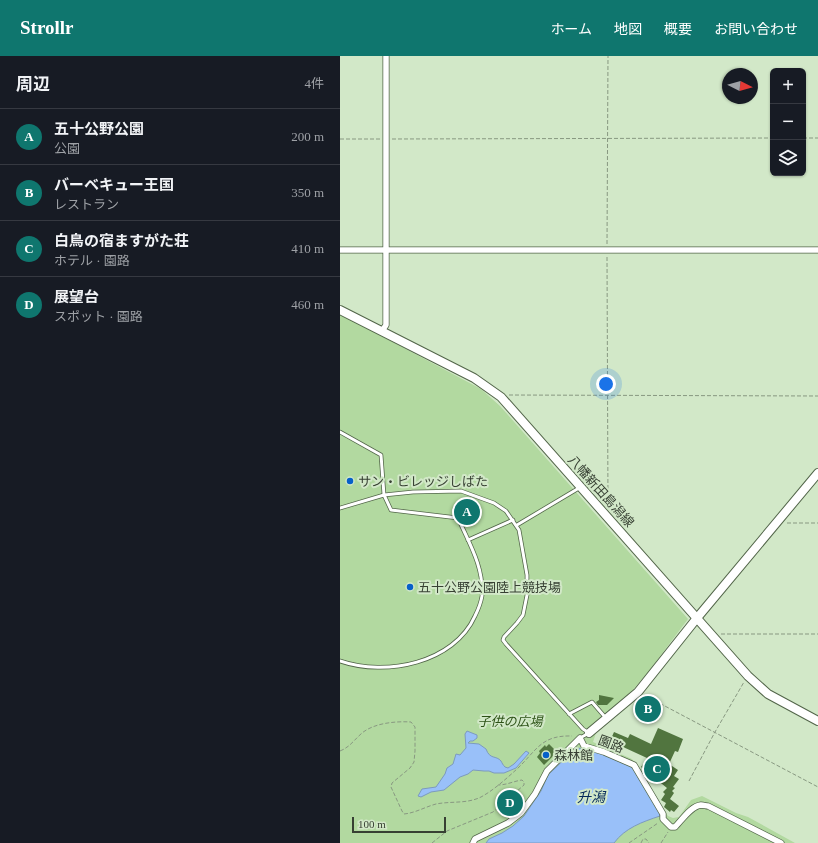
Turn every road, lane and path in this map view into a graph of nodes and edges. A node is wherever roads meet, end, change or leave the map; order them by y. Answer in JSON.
{"nodes":[{"id":1,"x":386,"y":56,"type":"edge"},
{"id":2,"x":608,"y":56,"type":"edge"},
{"id":3,"x":608,"y":138,"type":"junction"},
{"id":4,"x":770,"y":138,"type":"edge"},
{"id":5,"x":806,"y":138,"type":"edge"},
{"id":6,"x":818,"y":138,"type":"edge"},
{"id":7,"x":340,"y":139,"type":"edge"},
{"id":8,"x":386,"y":139,"type":"junction"},
{"id":9,"x":340,"y":250,"type":"edge"},
{"id":10,"x":385,"y":250,"type":"junction"},
{"id":11,"x":607,"y":250,"type":"junction"},
{"id":12,"x":818,"y":250,"type":"edge"},
{"id":13,"x":340,"y":310,"type":"edge"},
{"id":14,"x":382,"y":330,"type":"junction"},
{"id":15,"x":608,"y":396,"type":"junction"},
{"id":16,"x":818,"y":396,"type":"edge"},
{"id":17,"x":501,"y":397,"type":"junction"},
{"id":18,"x":340,"y":432,"type":"edge"},
{"id":19,"x":818,"y":473,"type":"edge"},
{"id":20,"x":581,"y":487,"type":"junction"},
{"id":21,"x":384,"y":495,"type":"junction"},
{"id":22,"x":340,"y":508,"type":"edge"},
{"id":23,"x":605,"y":514,"type":"junction"},
{"id":24,"x":513,"y":520,"type":"junction"},
{"id":25,"x":777,"y":523,"type":"junction"},
{"id":26,"x":818,"y":523,"type":"edge"},
{"id":27,"x":517,"y":525,"type":"junction"},
{"id":28,"x":468,"y":540,"type":"junction"},
{"id":29,"x":697,"y":618,"type":"junction"},
{"id":30,"x":818,"y":634,"type":"edge"},
{"id":31,"x":713,"y":636,"type":"junction"},
{"id":32,"x":340,"y":661,"type":"edge"},
{"id":33,"x":748,"y":676,"type":"junction"},
{"id":34,"x":638,"y":692,"type":"junction"},
{"id":35,"x":569,"y":714,"type":"junction"},
{"id":36,"x":607,"y":718,"type":"junction"},
{"id":37,"x":818,"y":722,"type":"edge"},
{"id":38,"x":715,"y":732,"type":"junction"},
{"id":39,"x":589,"y":733,"type":"junction"},
{"id":40,"x":580,"y":738,"type":"junction"},
{"id":41,"x":340,"y":751,"type":"edge"},
{"id":42,"x":689,"y":781,"type":"dead end"},
{"id":43,"x":498,"y":785,"type":"junction"},
{"id":44,"x":818,"y":787,"type":"edge"},
{"id":45,"x":663,"y":819,"type":"junction"},
{"id":46,"x":671,"y":827,"type":"junction"},
{"id":47,"x":432,"y":843,"type":"edge"},
{"id":48,"x":473,"y":843,"type":"edge"},
{"id":49,"x":629,"y":843,"type":"edge"},
{"id":50,"x":641,"y":843,"type":"edge"},
{"id":51,"x":649,"y":843,"type":"edge"},
{"id":52,"x":661,"y":843,"type":"edge"},
{"id":53,"x":780,"y":843,"type":"edge"}],
"edges":[{"from":1,"to":8,"type":"street"},
{"from":2,"to":3,"type":"path"},
{"from":3,"to":4,"type":"path"},
{"from":3,"to":8,"type":"path"},
{"from":3,"to":11,"type":"path"},
{"from":5,"to":6,"type":"path"},
{"from":7,"to":8,"type":"path"},
{"from":8,"to":10,"type":"street"},
{"from":9,"to":10,"type":"street"},
{"from":10,"to":11,"type":"street"},
{"from":10,"to":14,"type":"street"},
{"from":11,"to":12,"type":"street"},
{"from":11,"to":15,"type":"path"},
{"from":13,"to":14,"type":"main road","name":"八幡新田島潟線"},
{"from":14,"to":17,"type":"main road","name":"八幡新田島潟線"},
{"from":15,"to":16,"type":"path"},
{"from":15,"to":17,"type":"path"},
{"from":15,"to":23,"type":"path"},
{"from":17,"to":20,"type":"main road","name":"八幡新田島潟線"},
{"from":18,"to":21,"type":"lane"},
{"from":19,"to":25,"type":"main road"},
{"from":20,"to":23,"type":"main road","name":"八幡新田島潟線"},
{"from":20,"to":27,"type":"lane"},
{"from":21,"to":22,"type":"lane"},
{"from":21,"to":24,"type":"lane"},
{"from":21,"to":28,"type":"lane"},
{"from":23,"to":29,"type":"main road","name":"八幡新田島潟線"},
{"from":24,"to":27,"type":"lane"},
{"from":24,"to":28,"type":"lane"},
{"from":25,"to":26,"type":"path"},
{"from":25,"to":29,"type":"main road"},
{"from":27,"to":35,"type":"lane"},
{"from":28,"to":32,"type":"lane"},
{"from":29,"to":31,"type":"main road","name":"八幡新田島潟線"},
{"from":29,"to":34,"type":"main road"},
{"from":30,"to":31,"type":"path"},
{"from":31,"to":33,"type":"main road","name":"八幡新田島潟線"},
{"from":33,"to":37,"type":"main road","name":"八幡新田島潟線"},
{"from":33,"to":38,"type":"path"},
{"from":34,"to":36,"type":"main road"},
{"from":34,"to":38,"type":"path"},
{"from":35,"to":36,"type":"lane"},
{"from":35,"to":39,"type":"lane"},
{"from":36,"to":39,"type":"main road"},
{"from":38,"to":42,"type":"path"},
{"from":38,"to":44,"type":"path"},
{"from":39,"to":40,"type":"lane"},
{"from":40,"to":43,"type":"path"},
{"from":40,"to":45,"type":"street","name":"園路"},
{"from":40,"to":48,"type":"street","name":"園路"},
{"from":41,"to":43,"type":"path"},
{"from":43,"to":47,"type":"path"},
{"from":45,"to":46,"type":"street","name":"園路"},
{"from":45,"to":49,"type":"path"},
{"from":46,"to":52,"type":"path"},
{"from":46,"to":53,"type":"street"},
{"from":50,"to":51,"type":"path"}]}
